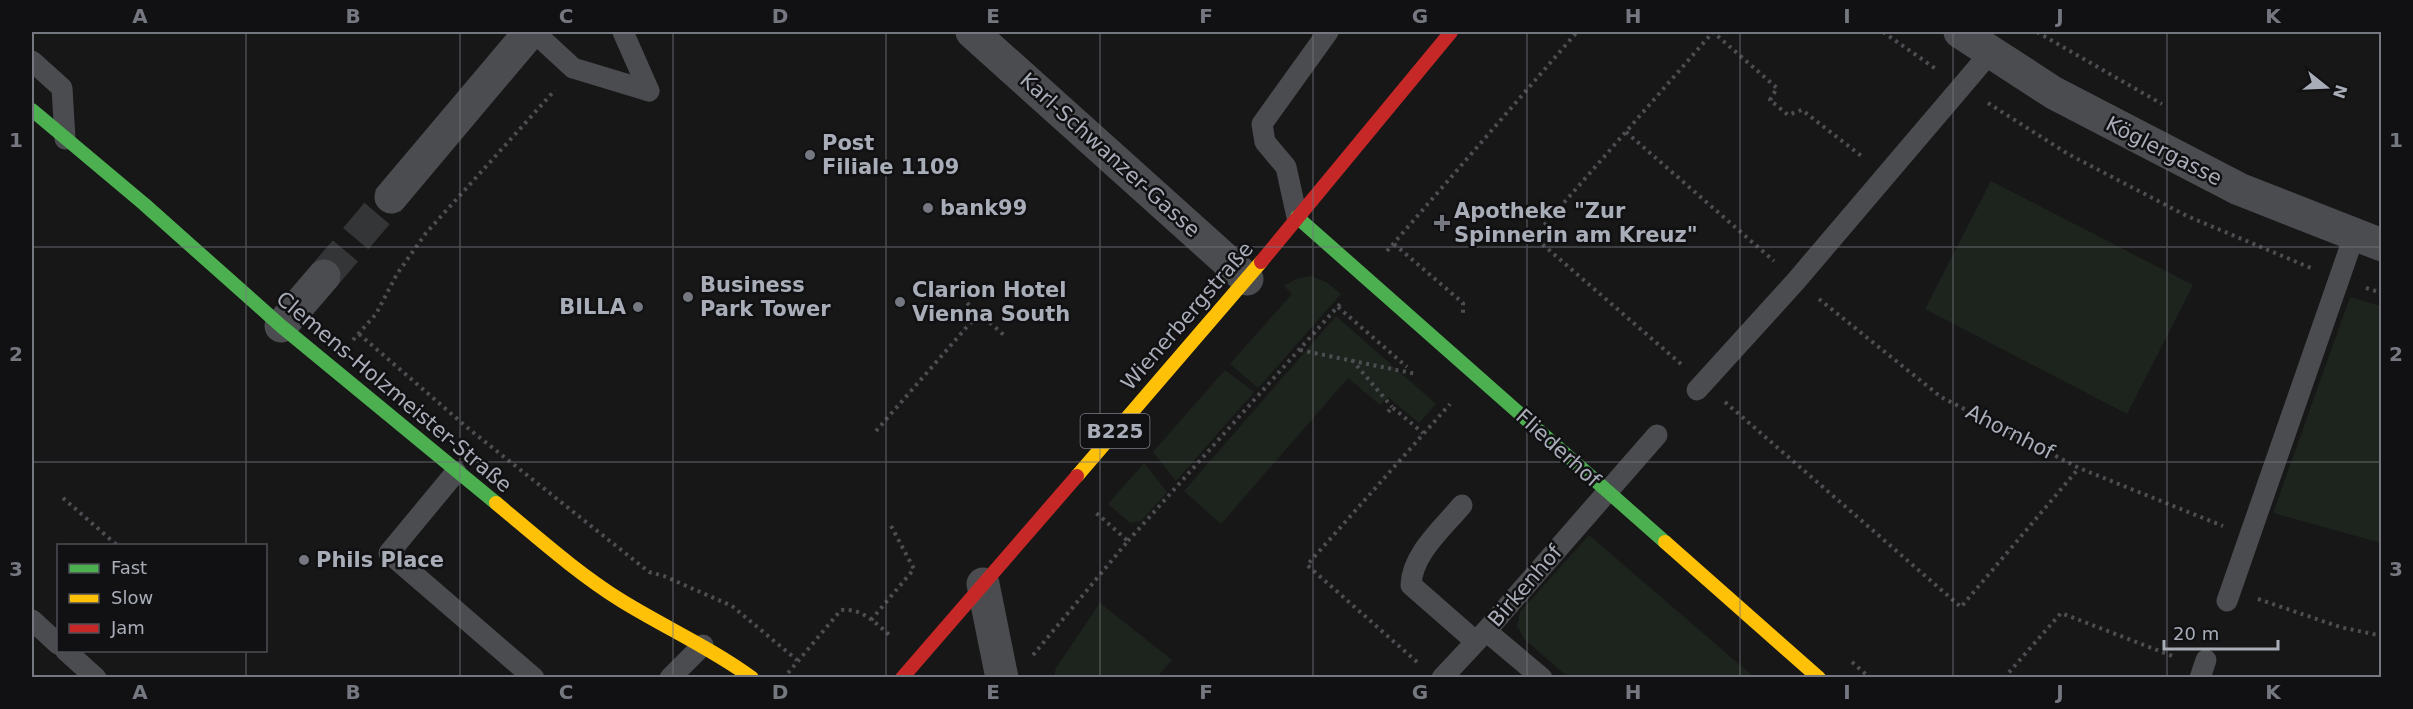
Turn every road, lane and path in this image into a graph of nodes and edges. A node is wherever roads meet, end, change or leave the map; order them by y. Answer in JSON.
{"nodes":[{"id":1,"x":532,"y":32,"type":"edge"},
{"id":2,"x":624,"y":32,"type":"edge"},
{"id":3,"x":972,"y":32,"type":"edge"},
{"id":4,"x":1328,"y":32,"type":"edge"},
{"id":5,"x":1451,"y":32,"type":"edge"},
{"id":6,"x":1883,"y":32,"type":"edge"},
{"id":7,"x":1960,"y":32,"type":"edge"},
{"id":8,"x":2037,"y":32,"type":"edge"},
{"id":9,"x":1990,"y":53,"type":"junction"},
{"id":10,"x":32,"y":60,"type":"edge"},
{"id":11,"x":561,"y":84,"type":"dead end"},
{"id":12,"x":1962,"y":86,"type":"junction"},
{"id":13,"x":2162,"y":104,"type":"dead end"},
{"id":14,"x":32,"y":110,"type":"edge"},
{"id":15,"x":1626,"y":132,"type":"dead end"},
{"id":16,"x":65,"y":139,"type":"junction"},
{"id":17,"x":391,"y":197,"type":"tunnel mouth"},
{"id":18,"x":1297,"y":217,"type":"junction"},
{"id":19,"x":2368,"y":240,"type":"edge"},
{"id":20,"x":324,"y":276,"type":"tunnel mouth"},
{"id":21,"x":1247,"y":279,"type":"junction"},
{"id":22,"x":2338,"y":279,"type":"junction"},
{"id":23,"x":1796,"y":280,"type":"junction"},
{"id":24,"x":2382,"y":293,"type":"edge"},
{"id":25,"x":967,"y":303,"type":"dead end"},
{"id":26,"x":979,"y":313,"type":"junction"},
{"id":27,"x":280,"y":326,"type":"junction"},
{"id":28,"x":359,"y":334,"type":"junction"},
{"id":29,"x":1004,"y":334,"type":"dead end"},
{"id":30,"x":351,"y":344,"type":"dead end"},
{"id":31,"x":1299,"y":350,"type":"dead end"},
{"id":32,"x":1352,"y":360,"type":"junction"},
{"id":33,"x":1416,"y":374,"type":"dead end"},
{"id":34,"x":1698,"y":390,"type":"dead end"},
{"id":35,"x":1450,"y":404,"type":"dead end"},
{"id":36,"x":1392,"y":407,"type":"junction"},
{"id":37,"x":1388,"y":412,"type":"dead end"},
{"id":38,"x":876,"y":431,"type":"dead end"},
{"id":39,"x":1423,"y":434,"type":"junction"},
{"id":40,"x":1657,"y":435,"type":"dead end"},
{"id":41,"x":456,"y":472,"type":"junction"},
{"id":42,"x":1067,"y":487,"type":"junction"},
{"id":43,"x":1607,"y":492,"type":"junction"},
{"id":44,"x":63,"y":498,"type":"dead end"},
{"id":45,"x":1462,"y":505,"type":"dead end"},
{"id":46,"x":890,"y":524,"type":"dead end"},
{"id":47,"x":2250,"y":537,"type":"junction"},
{"id":48,"x":116,"y":544,"type":"edge"},
{"id":49,"x":983,"y":584,"type":"junction"},
{"id":50,"x":2230,"y":596,"type":"joint"},
{"id":51,"x":32,"y":620,"type":"edge"},
{"id":52,"x":871,"y":620,"type":"junction"},
{"id":53,"x":1481,"y":636,"type":"junction"},
{"id":54,"x":2382,"y":636,"type":"edge"},
{"id":55,"x":57,"y":643,"type":"edge"},
{"id":56,"x":703,"y":645,"type":"junction"},
{"id":57,"x":66,"y":652,"type":"edge"},
{"id":58,"x":918,"y":659,"type":"junction"},
{"id":59,"x":1030,"y":659,"type":"dead end"},
{"id":60,"x":797,"y":660,"type":"junction"},
{"id":61,"x":2204,"y":668,"type":"edge"},
{"id":62,"x":1434,"y":674,"type":"edge"},
{"id":63,"x":96,"y":678,"type":"edge"},
{"id":64,"x":534,"y":678,"type":"edge"},
{"id":65,"x":670,"y":678,"type":"edge"},
{"id":66,"x":752,"y":678,"type":"edge"},
{"id":67,"x":784,"y":678,"type":"edge"},
{"id":68,"x":902,"y":678,"type":"edge"},
{"id":69,"x":1002,"y":678,"type":"edge"},
{"id":70,"x":1542,"y":678,"type":"edge"},
{"id":71,"x":1819,"y":678,"type":"edge"},
{"id":72,"x":2004,"y":678,"type":"edge"}],
"edges":[{"from":1,"to":2,"type":"lane"},
{"from":1,"to":17,"type":"street"},
{"from":3,"to":21,"type":"street","name":"Karl-Schwanzer-Gasse"},
{"from":4,"to":18,"type":"lane"},
{"from":5,"to":18,"type":"street","name":"Wienerbergstraße","number":"B225"},
{"from":6,"to":12,"type":"path"},
{"from":7,"to":9,"type":"street","name":"Köglergasse"},
{"from":8,"to":13,"type":"path"},
{"from":9,"to":12,"type":"lane"},
{"from":9,"to":19,"type":"street","name":"Köglergasse"},
{"from":10,"to":16,"type":"lane"},
{"from":11,"to":28,"type":"path"},
{"from":12,"to":22,"type":"path"},
{"from":12,"to":23,"type":"lane"},
{"from":14,"to":16,"type":"street","name":"Clemens-Holzmeister-Straße"},
{"from":15,"to":23,"type":"path","name":"Ahornhof"},
{"from":16,"to":27,"type":"street","name":"Clemens-Holzmeister-Straße"},
{"from":18,"to":21,"type":"street","name":"Wienerbergstraße","number":"B225"},
{"from":18,"to":43,"type":"street","name":"Fliederhof"},
{"from":19,"to":22,"type":"lane"},
{"from":20,"to":27,"type":"street"},
{"from":21,"to":42,"type":"street","name":"Wienerbergstraße","number":"B225"},
{"from":22,"to":24,"type":"path"},
{"from":22,"to":47,"type":"lane"},
{"from":23,"to":34,"type":"lane"},
{"from":23,"to":47,"type":"path","name":"Ahornhof"},
{"from":25,"to":26,"type":"path"},
{"from":26,"to":29,"type":"path"},
{"from":26,"to":38,"type":"path"},
{"from":27,"to":41,"type":"street","name":"Clemens-Holzmeister-Straße"},
{"from":28,"to":30,"type":"path"},
{"from":28,"to":60,"type":"path"},
{"from":31,"to":32,"type":"path"},
{"from":32,"to":33,"type":"path"},
{"from":32,"to":36,"type":"path"},
{"from":35,"to":39,"type":"path"},
{"from":36,"to":37,"type":"path"},
{"from":36,"to":39,"type":"path"},
{"from":39,"to":62,"type":"path"},
{"from":40,"to":43,"type":"lane"},
{"from":41,"to":56,"type":"street","name":"Clemens-Holzmeister-Straße"},
{"from":41,"to":64,"type":"lane"},
{"from":42,"to":49,"type":"street","name":"Wienerbergstraße","number":"B225"},
{"from":42,"to":59,"type":"path"},
{"from":43,"to":53,"type":"lane","name":"Birkenhof"},
{"from":43,"to":71,"type":"street","name":"Fliederhof"},
{"from":44,"to":48,"type":"path"},
{"from":45,"to":53,"type":"lane"},
{"from":46,"to":52,"type":"path"},
{"from":47,"to":50,"type":"lane"},
{"from":49,"to":58,"type":"street","name":"Wienerbergstraße","number":"B225"},
{"from":49,"to":69,"type":"street"},
{"from":50,"to":54,"type":"path"},
{"from":51,"to":55,"type":"lane"},
{"from":52,"to":58,"type":"path"},
{"from":52,"to":60,"type":"path"},
{"from":53,"to":62,"type":"lane","name":"Birkenhof"},
{"from":53,"to":70,"type":"lane"},
{"from":56,"to":65,"type":"lane"},
{"from":56,"to":66,"type":"street","name":"Clemens-Holzmeister-Straße"},
{"from":57,"to":63,"type":"lane"},
{"from":58,"to":68,"type":"street","name":"Wienerbergstraße","number":"B225"},
{"from":60,"to":67,"type":"path"},
{"from":61,"to":72,"type":"path"}]}
